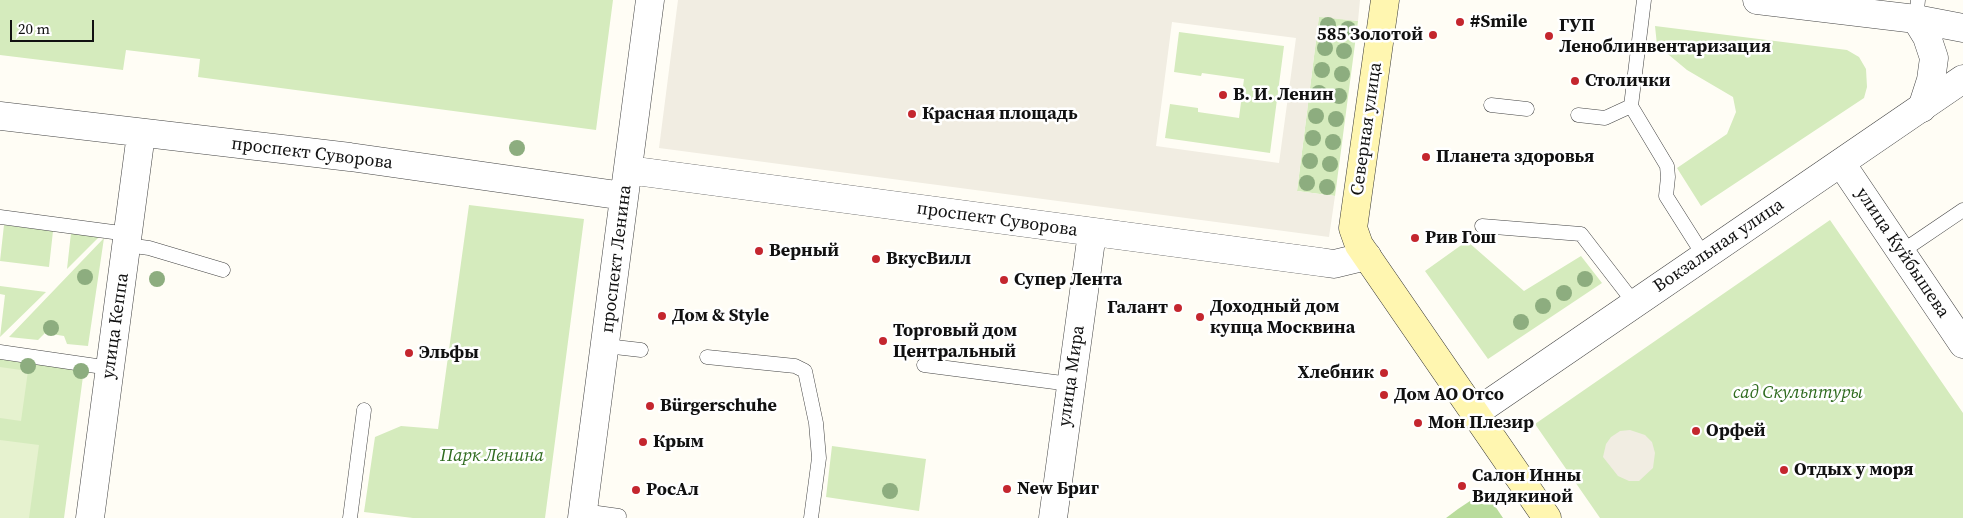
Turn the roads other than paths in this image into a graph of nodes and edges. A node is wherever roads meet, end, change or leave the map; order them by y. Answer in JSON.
{"nodes":[{"id":1,"x":650,"y":0,"type":"edge"},
{"id":2,"x":1385,"y":0,"type":"edge"},
{"id":3,"x":1644,"y":0,"type":"edge"},
{"id":4,"x":1757,"y":0,"type":"edge"},
{"id":5,"x":1917,"y":9,"type":"edge"},
{"id":6,"x":1963,"y":28,"type":"edge"},
{"id":7,"x":1963,"y":79,"type":"edge"},
{"id":8,"x":1491,"y":105,"type":"dead end"},
{"id":9,"x":1631,"y":106,"type":"junction"},
{"id":10,"x":1922,"y":108,"type":"junction"},
{"id":11,"x":1527,"y":109,"type":"dead end"},
{"id":12,"x":1578,"y":115,"type":"dead end"},
{"id":13,"x":0,"y":116,"type":"edge"},
{"id":14,"x":141,"y":134,"type":"junction"},
{"id":15,"x":1841,"y":163,"type":"junction"},
{"id":16,"x":626,"y":183,"type":"junction"},
{"id":17,"x":1963,"y":210,"type":"edge"},
{"id":18,"x":0,"y":217,"type":"edge"},
{"id":19,"x":1482,"y":226,"type":"dead end"},
{"id":20,"x":1092,"y":233,"type":"junction"},
{"id":21,"x":128,"y":239,"type":"junction"},
{"id":22,"x":1901,"y":252,"type":"junction"},
{"id":23,"x":1367,"y":256,"type":"junction"},
{"id":24,"x":1704,"y":256,"type":"junction"},
{"id":25,"x":223,"y":270,"type":"dead end"},
{"id":26,"x":1634,"y":304,"type":"junction"},
{"id":27,"x":1963,"y":344,"type":"edge"},
{"id":28,"x":606,"y":346,"type":"junction"},
{"id":29,"x":641,"y":350,"type":"dead end"},
{"id":30,"x":0,"y":352,"type":"edge"},
{"id":31,"x":707,"y":357,"type":"dead end"},
{"id":32,"x":924,"y":365,"type":"dead end"},
{"id":33,"x":110,"y":368,"type":"junction"},
{"id":34,"x":1070,"y":384,"type":"junction"},
{"id":35,"x":364,"y":410,"type":"dead end"},
{"id":36,"x":1475,"y":413,"type":"junction"},
{"id":37,"x":583,"y":514,"type":"edge"},
{"id":38,"x":619,"y":516,"type":"dead end"},
{"id":39,"x":90,"y":518,"type":"edge"},
{"id":40,"x":350,"y":518,"type":"edge"},
{"id":41,"x":811,"y":518,"type":"edge"},
{"id":42,"x":1053,"y":518,"type":"edge"},
{"id":43,"x":1547,"y":518,"type":"edge"}],
"edges":[{"from":1,"to":16,"type":"street","name":"проспект Ленина"},
{"from":2,"to":23,"type":"main road","name":"Северная улица"},
{"from":3,"to":9,"type":"lane"},
{"from":4,"to":5,"type":"street"},
{"from":5,"to":6,"type":"street"},
{"from":5,"to":10,"type":"street"},
{"from":7,"to":10,"type":"street","name":"Вокзальная улица"},
{"from":8,"to":11,"type":"lane"},
{"from":9,"to":12,"type":"lane"},
{"from":9,"to":24,"type":"lane"},
{"from":10,"to":15,"type":"street","name":"Вокзальная улица"},
{"from":13,"to":14,"type":"street","name":"проспект Суворова"},
{"from":14,"to":16,"type":"street","name":"проспект Суворова"},
{"from":14,"to":21,"type":"street","name":"улица Кеппа"},
{"from":15,"to":22,"type":"street","name":"улица Куйбышева"},
{"from":15,"to":24,"type":"street","name":"Вокзальная улица"},
{"from":16,"to":20,"type":"street","name":"проспект Суворова"},
{"from":16,"to":28,"type":"street","name":"проспект Ленина"},
{"from":17,"to":22,"type":"lane"},
{"from":18,"to":21,"type":"lane"},
{"from":19,"to":26,"type":"lane"},
{"from":20,"to":23,"type":"street","name":"проспект Суворова"},
{"from":20,"to":34,"type":"street","name":"улица Мира"},
{"from":21,"to":25,"type":"lane"},
{"from":21,"to":33,"type":"street","name":"улица Кеппа"},
{"from":22,"to":27,"type":"street","name":"улица Куйбышева"},
{"from":23,"to":36,"type":"main road","name":"Северная улица"},
{"from":24,"to":26,"type":"street","name":"Вокзальная улица"},
{"from":26,"to":36,"type":"street","name":"Вокзальная улица"},
{"from":28,"to":29,"type":"lane"},
{"from":28,"to":37,"type":"street","name":"проспект Ленина"},
{"from":30,"to":33,"type":"lane"},
{"from":31,"to":41,"type":"lane"},
{"from":32,"to":34,"type":"lane"},
{"from":33,"to":39,"type":"street","name":"улица Кеппа"},
{"from":34,"to":42,"type":"street","name":"улица Мира"},
{"from":35,"to":40,"type":"lane"},
{"from":36,"to":43,"type":"main road","name":"Северная улица"},
{"from":37,"to":38,"type":"lane"}]}
